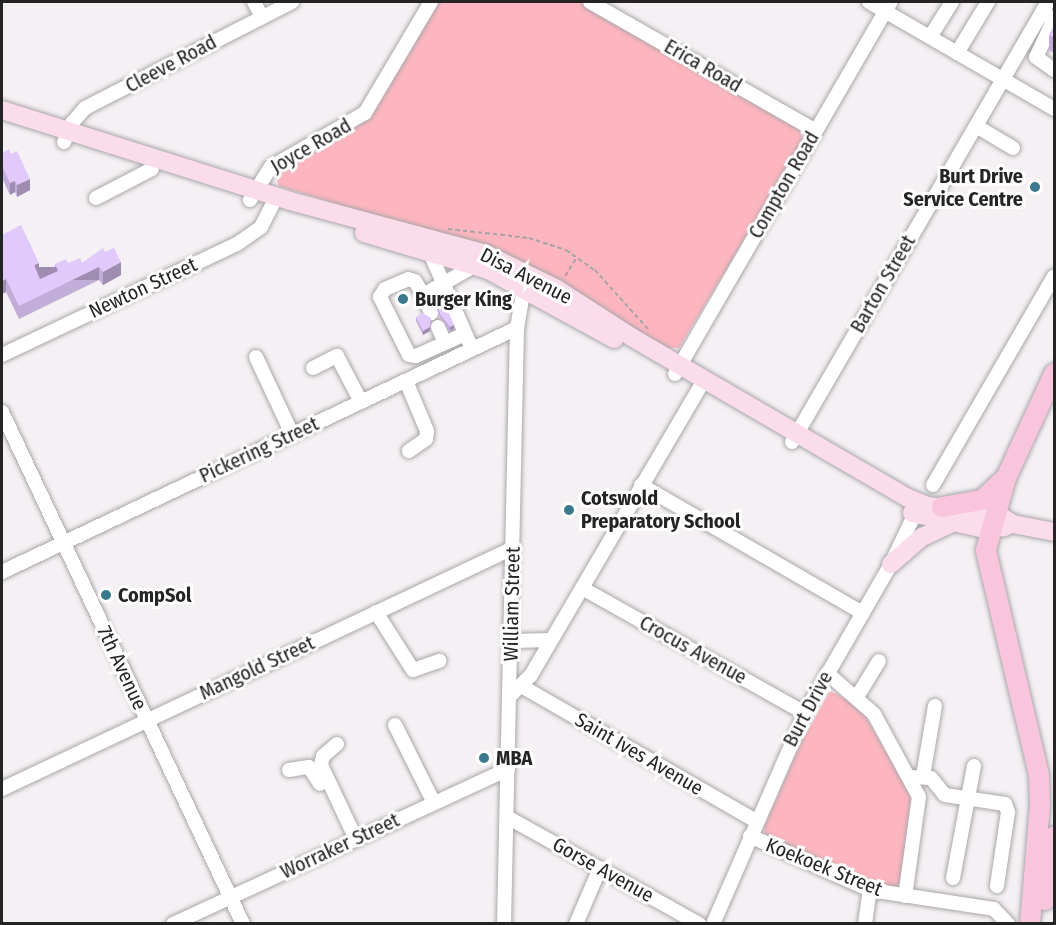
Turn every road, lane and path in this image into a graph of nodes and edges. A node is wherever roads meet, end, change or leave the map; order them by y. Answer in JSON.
{"nodes":[{"id":1,"x":254,"y":2,"type":"edge"},
{"id":2,"x":292,"y":2,"type":"edge"},
{"id":3,"x":431,"y":2,"type":"edge"},
{"id":4,"x":591,"y":2,"type":"edge"},
{"id":5,"x":869,"y":2,"type":"edge"},
{"id":6,"x":952,"y":2,"type":"edge"},
{"id":7,"x":988,"y":2,"type":"edge"},
{"id":8,"x":888,"y":6,"type":"edge"},
{"id":9,"x":1045,"y":6,"type":"edge"},
{"id":10,"x":262,"y":17,"type":"junction"},
{"id":11,"x":930,"y":37,"type":"junction"},
{"id":12,"x":957,"y":53,"type":"junction"},
{"id":13,"x":1054,"y":70,"type":"edge"},
{"id":14,"x":1003,"y":79,"type":"junction"},
{"id":15,"x":1054,"y":109,"type":"edge"},
{"id":16,"x":2,"y":110,"type":"edge"},
{"id":17,"x":2,"y":122,"type":"edge"},
{"id":18,"x":975,"y":126,"type":"junction"},
{"id":19,"x":816,"y":131,"type":"junction"},
{"id":20,"x":66,"y":137,"type":"junction"},
{"id":21,"x":1013,"y":148,"type":"dead end"},
{"id":22,"x":152,"y":169,"type":"junction"},
{"id":23,"x":252,"y":195,"type":"junction"},
{"id":24,"x":96,"y":198,"type":"dead end"},
{"id":25,"x":274,"y":202,"type":"junction"},
{"id":26,"x":441,"y":228,"type":"dead end"},
{"id":27,"x":429,"y":253,"type":"junction"},
{"id":28,"x":578,"y":256,"type":"junction"},
{"id":29,"x":474,"y":266,"type":"junction"},
{"id":30,"x":566,"y":274,"type":"dead end"},
{"id":31,"x":1054,"y":276,"type":"edge"},
{"id":32,"x":526,"y":280,"type":"junction"},
{"id":33,"x":442,"y":286,"type":"junction"},
{"id":34,"x":423,"y":295,"type":"junction"},
{"id":35,"x":431,"y":313,"type":"dead end"},
{"id":36,"x":438,"y":327,"type":"dead end"},
{"id":37,"x":517,"y":328,"type":"junction"},
{"id":38,"x":652,"y":333,"type":"dead end"},
{"id":39,"x":465,"y":334,"type":"junction"},
{"id":40,"x":445,"y":343,"type":"junction"},
{"id":41,"x":473,"y":350,"type":"junction"},
{"id":42,"x":2,"y":355,"type":"edge"},
{"id":43,"x":256,"y":357,"type":"dead end"},
{"id":44,"x":313,"y":368,"type":"dead end"},
{"id":45,"x":677,"y":369,"type":"junction"},
{"id":46,"x":1054,"y":374,"type":"edge"},
{"id":47,"x":406,"y":381,"type":"junction"},
{"id":48,"x":701,"y":384,"type":"junction"},
{"id":49,"x":361,"y":402,"type":"junction"},
{"id":50,"x":2,"y":412,"type":"edge"},
{"id":51,"x":292,"y":434,"type":"junction"},
{"id":52,"x":794,"y":438,"type":"junction"},
{"id":53,"x":409,"y":451,"type":"dead end"},
{"id":54,"x":1006,"y":478,"type":"junction"},
{"id":55,"x":641,"y":485,"type":"junction"},
{"id":56,"x":933,"y":485,"type":"dead end"},
{"id":57,"x":917,"y":509,"type":"junction"},
{"id":58,"x":947,"y":515,"type":"junction"},
{"id":59,"x":1002,"y":523,"type":"junction"},
{"id":60,"x":1054,"y":532,"type":"edge"},
{"id":61,"x":63,"y":542,"type":"junction"},
{"id":62,"x":513,"y":548,"type":"junction"},
{"id":63,"x":891,"y":564,"type":"junction"},
{"id":64,"x":2,"y":572,"type":"edge"},
{"id":65,"x":582,"y":588,"type":"junction"},
{"id":66,"x":376,"y":612,"type":"junction"},
{"id":67,"x":863,"y":613,"type":"junction"},
{"id":68,"x":551,"y":640,"type":"junction"},
{"id":69,"x":511,"y":641,"type":"junction"},
{"id":70,"x":439,"y":661,"type":"dead end"},
{"id":71,"x":879,"y":661,"type":"dead end"},
{"id":72,"x":827,"y":673,"type":"junction"},
{"id":73,"x":523,"y":687,"type":"junction"},
{"id":74,"x":510,"y":696,"type":"junction"},
{"id":75,"x":857,"y":697,"type":"junction"},
{"id":76,"x":935,"y":706,"type":"dead end"},
{"id":77,"x":805,"y":712,"type":"junction"},
{"id":78,"x":147,"y":720,"type":"junction"},
{"id":79,"x":395,"y":725,"type":"dead end"},
{"id":80,"x":337,"y":744,"type":"dead end"},
{"id":81,"x":974,"y":766,"type":"dead end"},
{"id":82,"x":508,"y":769,"type":"junction"},
{"id":83,"x":289,"y":770,"type":"dead end"},
{"id":84,"x":917,"y":777,"type":"junction"},
{"id":85,"x":2,"y":789,"type":"edge"},
{"id":86,"x":968,"y":799,"type":"junction"},
{"id":87,"x":434,"y":803,"type":"junction"},
{"id":88,"x":507,"y":817,"type":"junction"},
{"id":89,"x":756,"y":821,"type":"junction"},
{"id":90,"x":750,"y":836,"type":"junction"},
{"id":91,"x":1054,"y":837,"type":"edge"},
{"id":92,"x":352,"y":841,"type":"junction"},
{"id":93,"x":600,"y":868,"type":"junction"},
{"id":94,"x":953,"y":878,"type":"dead end"},
{"id":95,"x":997,"y":886,"type":"dead end"},
{"id":96,"x":870,"y":890,"type":"junction"},
{"id":97,"x":231,"y":896,"type":"junction"},
{"id":98,"x":905,"y":896,"type":"junction"},
{"id":99,"x":1005,"y":919,"type":"edge"},
{"id":100,"x":173,"y":924,"type":"edge"},
{"id":101,"x":243,"y":924,"type":"edge"},
{"id":102,"x":504,"y":924,"type":"edge"},
{"id":103,"x":576,"y":924,"type":"edge"},
{"id":104,"x":699,"y":924,"type":"edge"},
{"id":105,"x":713,"y":924,"type":"edge"},
{"id":106,"x":865,"y":924,"type":"edge"},
{"id":107,"x":1030,"y":924,"type":"edge"},
{"id":108,"x":1041,"y":924,"type":"edge"}],
"edges":[{"from":1,"to":10,"type":"street"},
{"from":2,"to":10,"type":"street","name":"Cleeve Road"},
{"from":3,"to":23,"type":"street","name":"Joyce Road"},
{"from":4,"to":19,"type":"street","name":"Erica Road"},
{"from":5,"to":8,"type":"street"},
{"from":6,"to":11,"type":"street"},
{"from":7,"to":12,"type":"street"},
{"from":8,"to":11,"type":"street"},
{"from":8,"to":19,"type":"street","name":"Compton Road"},
{"from":9,"to":13,"type":"street"},
{"from":9,"to":14,"type":"street","name":"Barton Street"},
{"from":10,"to":20,"type":"street","name":"Cleeve Road"},
{"from":11,"to":12,"type":"street"},
{"from":12,"to":14,"type":"street"},
{"from":14,"to":15,"type":"street"},
{"from":14,"to":18,"type":"street","name":"Barton Street"},
{"from":16,"to":20,"type":"main road","name":"Disa Avenue"},
{"from":17,"to":20,"type":"main road","name":"Disa Avenue"},
{"from":18,"to":21,"type":"street"},
{"from":18,"to":52,"type":"street","name":"Barton Street"},
{"from":19,"to":45,"type":"street","name":"Compton Road"},
{"from":20,"to":22,"type":"main road","name":"Disa Avenue"},
{"from":20,"to":23,"type":"main road","name":"Disa Avenue"},
{"from":22,"to":23,"type":"main road","name":"Disa Avenue"},
{"from":22,"to":24,"type":"street"},
{"from":23,"to":25,"type":"main road","name":"Disa Avenue"},
{"from":25,"to":27,"type":"main road","name":"Disa Avenue"},
{"from":25,"to":32,"type":"main road","name":"Disa Avenue"},
{"from":25,"to":42,"type":"street","name":"Newton Street"},
{"from":26,"to":28,"type":"path"},
{"from":27,"to":29,"type":"main road","name":"Disa Avenue"},
{"from":27,"to":33,"type":"street"},
{"from":28,"to":30,"type":"path"},
{"from":28,"to":38,"type":"path"},
{"from":29,"to":32,"type":"main road","name":"Disa Avenue"},
{"from":29,"to":33,"type":"street"},
{"from":31,"to":56,"type":"street"},
{"from":32,"to":37,"type":"street","name":"William Street"},
{"from":32,"to":45,"type":"main road","name":"Disa Avenue"},
{"from":33,"to":34,"type":"street"},
{"from":33,"to":39,"type":"street"},
{"from":34,"to":35,"type":"street"},
{"from":34,"to":40,"type":"street"},
{"from":36,"to":40,"type":"street"},
{"from":37,"to":41,"type":"street","name":"Pickering Street"},
{"from":37,"to":62,"type":"street","name":"William Street"},
{"from":39,"to":40,"type":"street"},
{"from":39,"to":41,"type":"street"},
{"from":41,"to":47,"type":"street","name":"Pickering Street"},
{"from":43,"to":51,"type":"street"},
{"from":44,"to":49,"type":"street"},
{"from":45,"to":48,"type":"main road","name":"Disa Avenue"},
{"from":46,"to":54,"type":"highway"},
{"from":47,"to":49,"type":"street","name":"Pickering Street"},
{"from":47,"to":53,"type":"street"},
{"from":48,"to":52,"type":"main road","name":"Disa Avenue"},
{"from":48,"to":55,"type":"street"},
{"from":49,"to":51,"type":"street","name":"Pickering Street"},
{"from":50,"to":61,"type":"street","name":"7th Avenue"},
{"from":51,"to":61,"type":"street","name":"Pickering Street"},
{"from":52,"to":57,"type":"main road","name":"Disa Avenue"},
{"from":54,"to":58,"type":"highway"},
{"from":54,"to":59,"type":"highway"},
{"from":55,"to":65,"type":"street"},
{"from":55,"to":67,"type":"street"},
{"from":57,"to":58,"type":"main road","name":"Disa Avenue"},
{"from":57,"to":63,"type":"street","name":"Burt Drive"},
{"from":58,"to":59,"type":"main road","name":"Disa Avenue"},
{"from":58,"to":63,"type":"main road"},
{"from":59,"to":60,"type":"main road","name":"Disa Avenue"},
{"from":59,"to":107,"type":"highway"},
{"from":61,"to":64,"type":"street","name":"Pickering Street"},
{"from":61,"to":78,"type":"street","name":"7th Avenue"},
{"from":62,"to":66,"type":"street","name":"Mangold Street"},
{"from":62,"to":69,"type":"street","name":"William Street"},
{"from":63,"to":67,"type":"street","name":"Burt Drive"},
{"from":65,"to":68,"type":"street"},
{"from":65,"to":77,"type":"street","name":"Crocus Avenue"},
{"from":66,"to":70,"type":"street"},
{"from":66,"to":78,"type":"street","name":"Mangold Street"},
{"from":67,"to":72,"type":"street","name":"Burt Drive"},
{"from":68,"to":69,"type":"street"},
{"from":68,"to":73,"type":"street"},
{"from":69,"to":74,"type":"street","name":"William Street"},
{"from":71,"to":75,"type":"street"},
{"from":72,"to":75,"type":"street"},
{"from":72,"to":77,"type":"street","name":"Burt Drive"},
{"from":73,"to":74,"type":"street"},
{"from":73,"to":89,"type":"street","name":"Saint Ives Avenue"},
{"from":74,"to":82,"type":"street","name":"William Street"},
{"from":75,"to":84,"type":"street"},
{"from":76,"to":84,"type":"street"},
{"from":77,"to":89,"type":"street","name":"Burt Drive"},
{"from":78,"to":85,"type":"street","name":"Mangold Street"},
{"from":78,"to":97,"type":"street","name":"7th Avenue"},
{"from":79,"to":87,"type":"street"},
{"from":80,"to":92,"type":"street"},
{"from":81,"to":86,"type":"street"},
{"from":82,"to":87,"type":"street","name":"Worraker Street"},
{"from":82,"to":88,"type":"street","name":"William Street"},
{"from":83,"to":92,"type":"street"},
{"from":84,"to":86,"type":"street"},
{"from":84,"to":98,"type":"street"},
{"from":86,"to":94,"type":"street"},
{"from":86,"to":95,"type":"street"},
{"from":87,"to":92,"type":"street","name":"Worraker Street"},
{"from":88,"to":93,"type":"street","name":"Gorse Avenue"},
{"from":88,"to":102,"type":"street","name":"William Street"},
{"from":89,"to":90,"type":"street","name":"Burt Drive"},
{"from":90,"to":96,"type":"street","name":"Koekoek Street"},
{"from":90,"to":105,"type":"street","name":"Burt Drive"},
{"from":91,"to":108,"type":"highway"},
{"from":92,"to":97,"type":"street","name":"Worraker Street"},
{"from":93,"to":103,"type":"street"},
{"from":93,"to":104,"type":"street","name":"Gorse Avenue"},
{"from":96,"to":98,"type":"street","name":"Koekoek Street"},
{"from":96,"to":106,"type":"street"},
{"from":97,"to":100,"type":"street","name":"Worraker Street"},
{"from":97,"to":101,"type":"street","name":"7th Avenue"},
{"from":98,"to":99,"type":"street","name":"Koekoek Street"}]}
